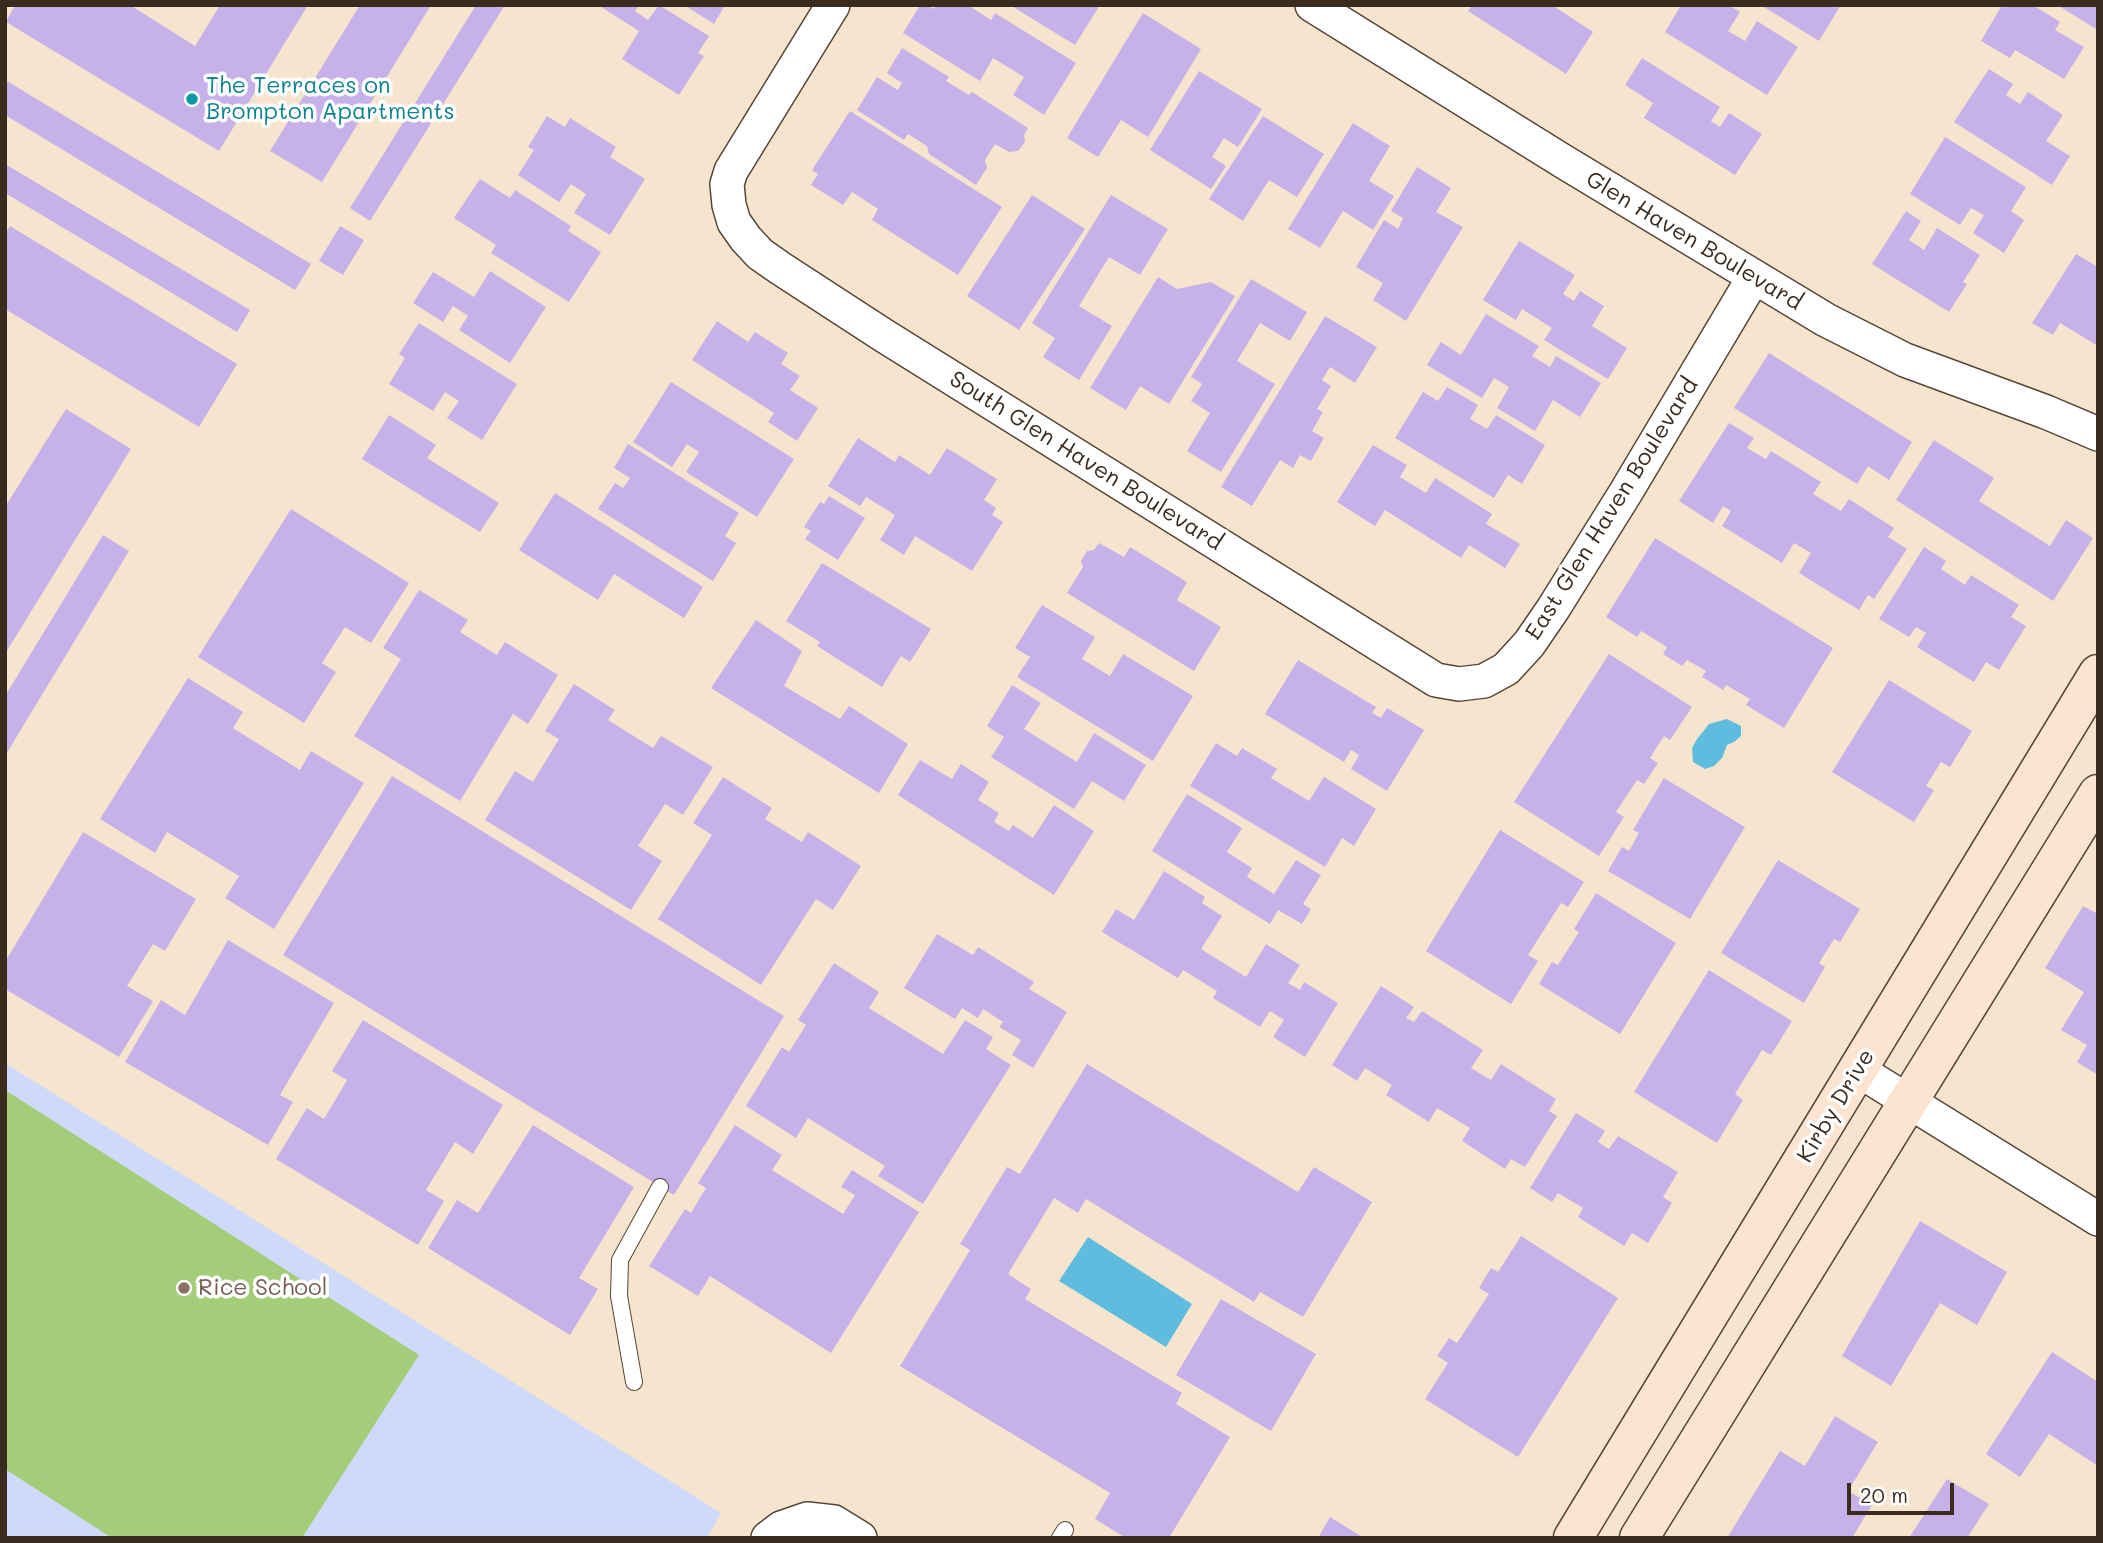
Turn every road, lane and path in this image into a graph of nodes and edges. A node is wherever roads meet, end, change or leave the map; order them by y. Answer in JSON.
{"nodes":[{"id":1,"x":834,"y":5,"type":"edge"},
{"id":2,"x":1311,"y":5,"type":"edge"},
{"id":3,"x":1754,"y":277,"type":"junction"},
{"id":4,"x":2098,"y":434,"type":"edge"},
{"id":5,"x":1289,"y":587,"type":"joint"},
{"id":6,"x":2098,"y":674,"type":"edge"},
{"id":7,"x":2098,"y":794,"type":"edge"},
{"id":8,"x":1858,"y":1070,"type":"junction"},
{"id":9,"x":1907,"y":1101,"type":"junction"},
{"id":10,"x":660,"y":1187,"type":"dead end"},
{"id":11,"x":2098,"y":1219,"type":"edge"},
{"id":12,"x":634,"y":1382,"type":"dead end"},
{"id":13,"x":768,"y":1538,"type":"edge"},
{"id":14,"x":860,"y":1538,"type":"edge"},
{"id":15,"x":1573,"y":1538,"type":"edge"},
{"id":16,"x":1639,"y":1538,"type":"edge"}],
"edges":[{"from":1,"to":5,"type":"street","name":"South Glen Haven Boulevard"},
{"from":2,"to":3,"type":"street","name":"Glen Haven Boulevard"},
{"from":3,"to":4,"type":"street","name":"Glen Haven Boulevard"},
{"from":3,"to":5,"type":"street","name":"East Glen Haven Boulevard"},
{"from":6,"to":8,"type":"main road","name":"Kirby Drive"},
{"from":7,"to":9,"type":"main road"},
{"from":8,"to":9,"type":"street"},
{"from":8,"to":15,"type":"main road","name":"Kirby Drive"},
{"from":9,"to":11,"type":"street"},
{"from":9,"to":16,"type":"main road"},
{"from":10,"to":12,"type":"lane"},
{"from":13,"to":14,"type":"street"}]}
